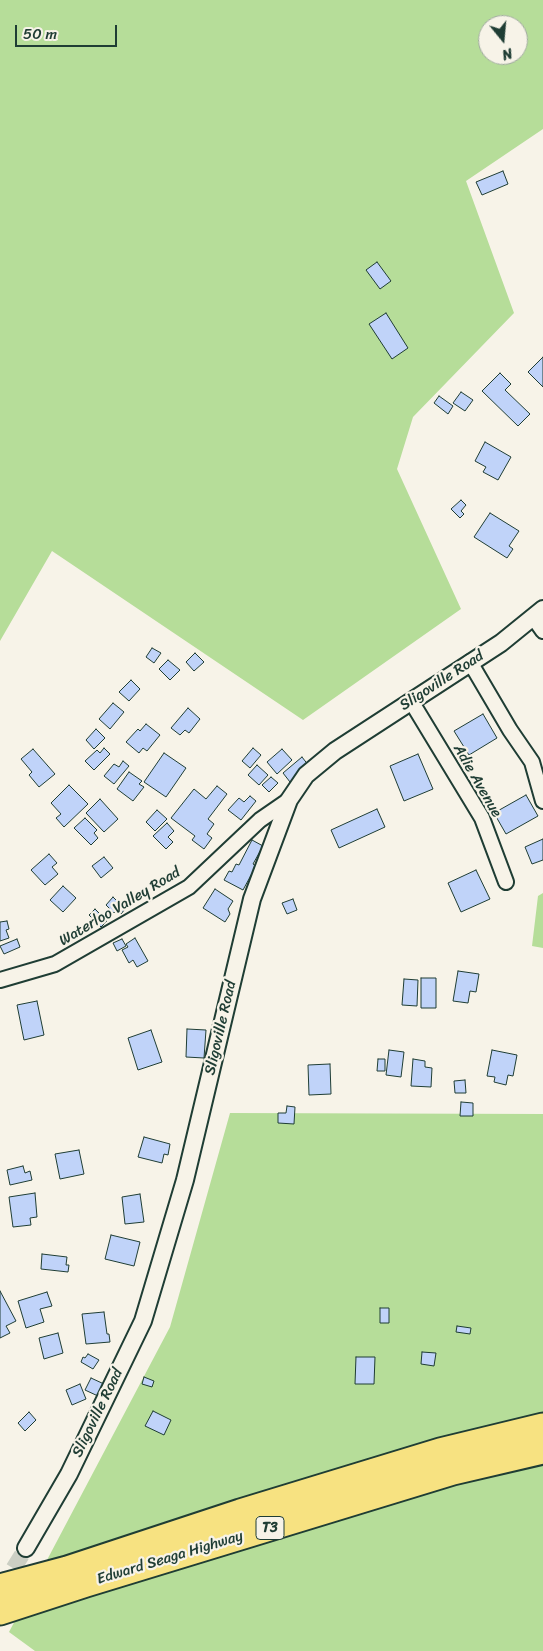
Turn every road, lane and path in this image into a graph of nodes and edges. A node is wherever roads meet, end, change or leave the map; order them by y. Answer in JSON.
{"nodes":[{"id":1,"x":538,"y":613,"type":"edge"},
{"id":2,"x":543,"y":631,"type":"edge"},
{"id":3,"x":470,"y":662,"type":"junction"},
{"id":4,"x":411,"y":701,"type":"junction"},
{"id":5,"x":289,"y":800,"type":"junction"},
{"id":6,"x":543,"y":800,"type":"edge"},
{"id":7,"x":506,"y":882,"type":"dead end"},
{"id":8,"x":0,"y":980,"type":"edge"},
{"id":9,"x":543,"y":1426,"type":"edge"},
{"id":10,"x":543,"y":1451,"type":"edge"},
{"id":11,"x":26,"y":1548,"type":"tunnel mouth"},
{"id":12,"x":0,"y":1587,"type":"edge"},
{"id":13,"x":0,"y":1612,"type":"edge"}],
"edges":[{"from":1,"to":2,"type":"street"},
{"from":1,"to":3,"type":"street","name":"Sligoville Road"},
{"from":3,"to":4,"type":"street","name":"Sligoville Road"},
{"from":3,"to":6,"type":"street"},
{"from":4,"to":5,"type":"street","name":"Sligoville Road"},
{"from":4,"to":7,"type":"street","name":"Adie Avenue"},
{"from":5,"to":8,"type":"street","name":"Waterloo Valley Road"},
{"from":5,"to":11,"type":"street","name":"Sligoville Road"},
{"from":9,"to":12,"type":"highway","name":"Edward Seaga Highway","number":"T3"},
{"from":10,"to":13,"type":"highway","name":"Edward Seaga Highway","number":"T3"}]}
